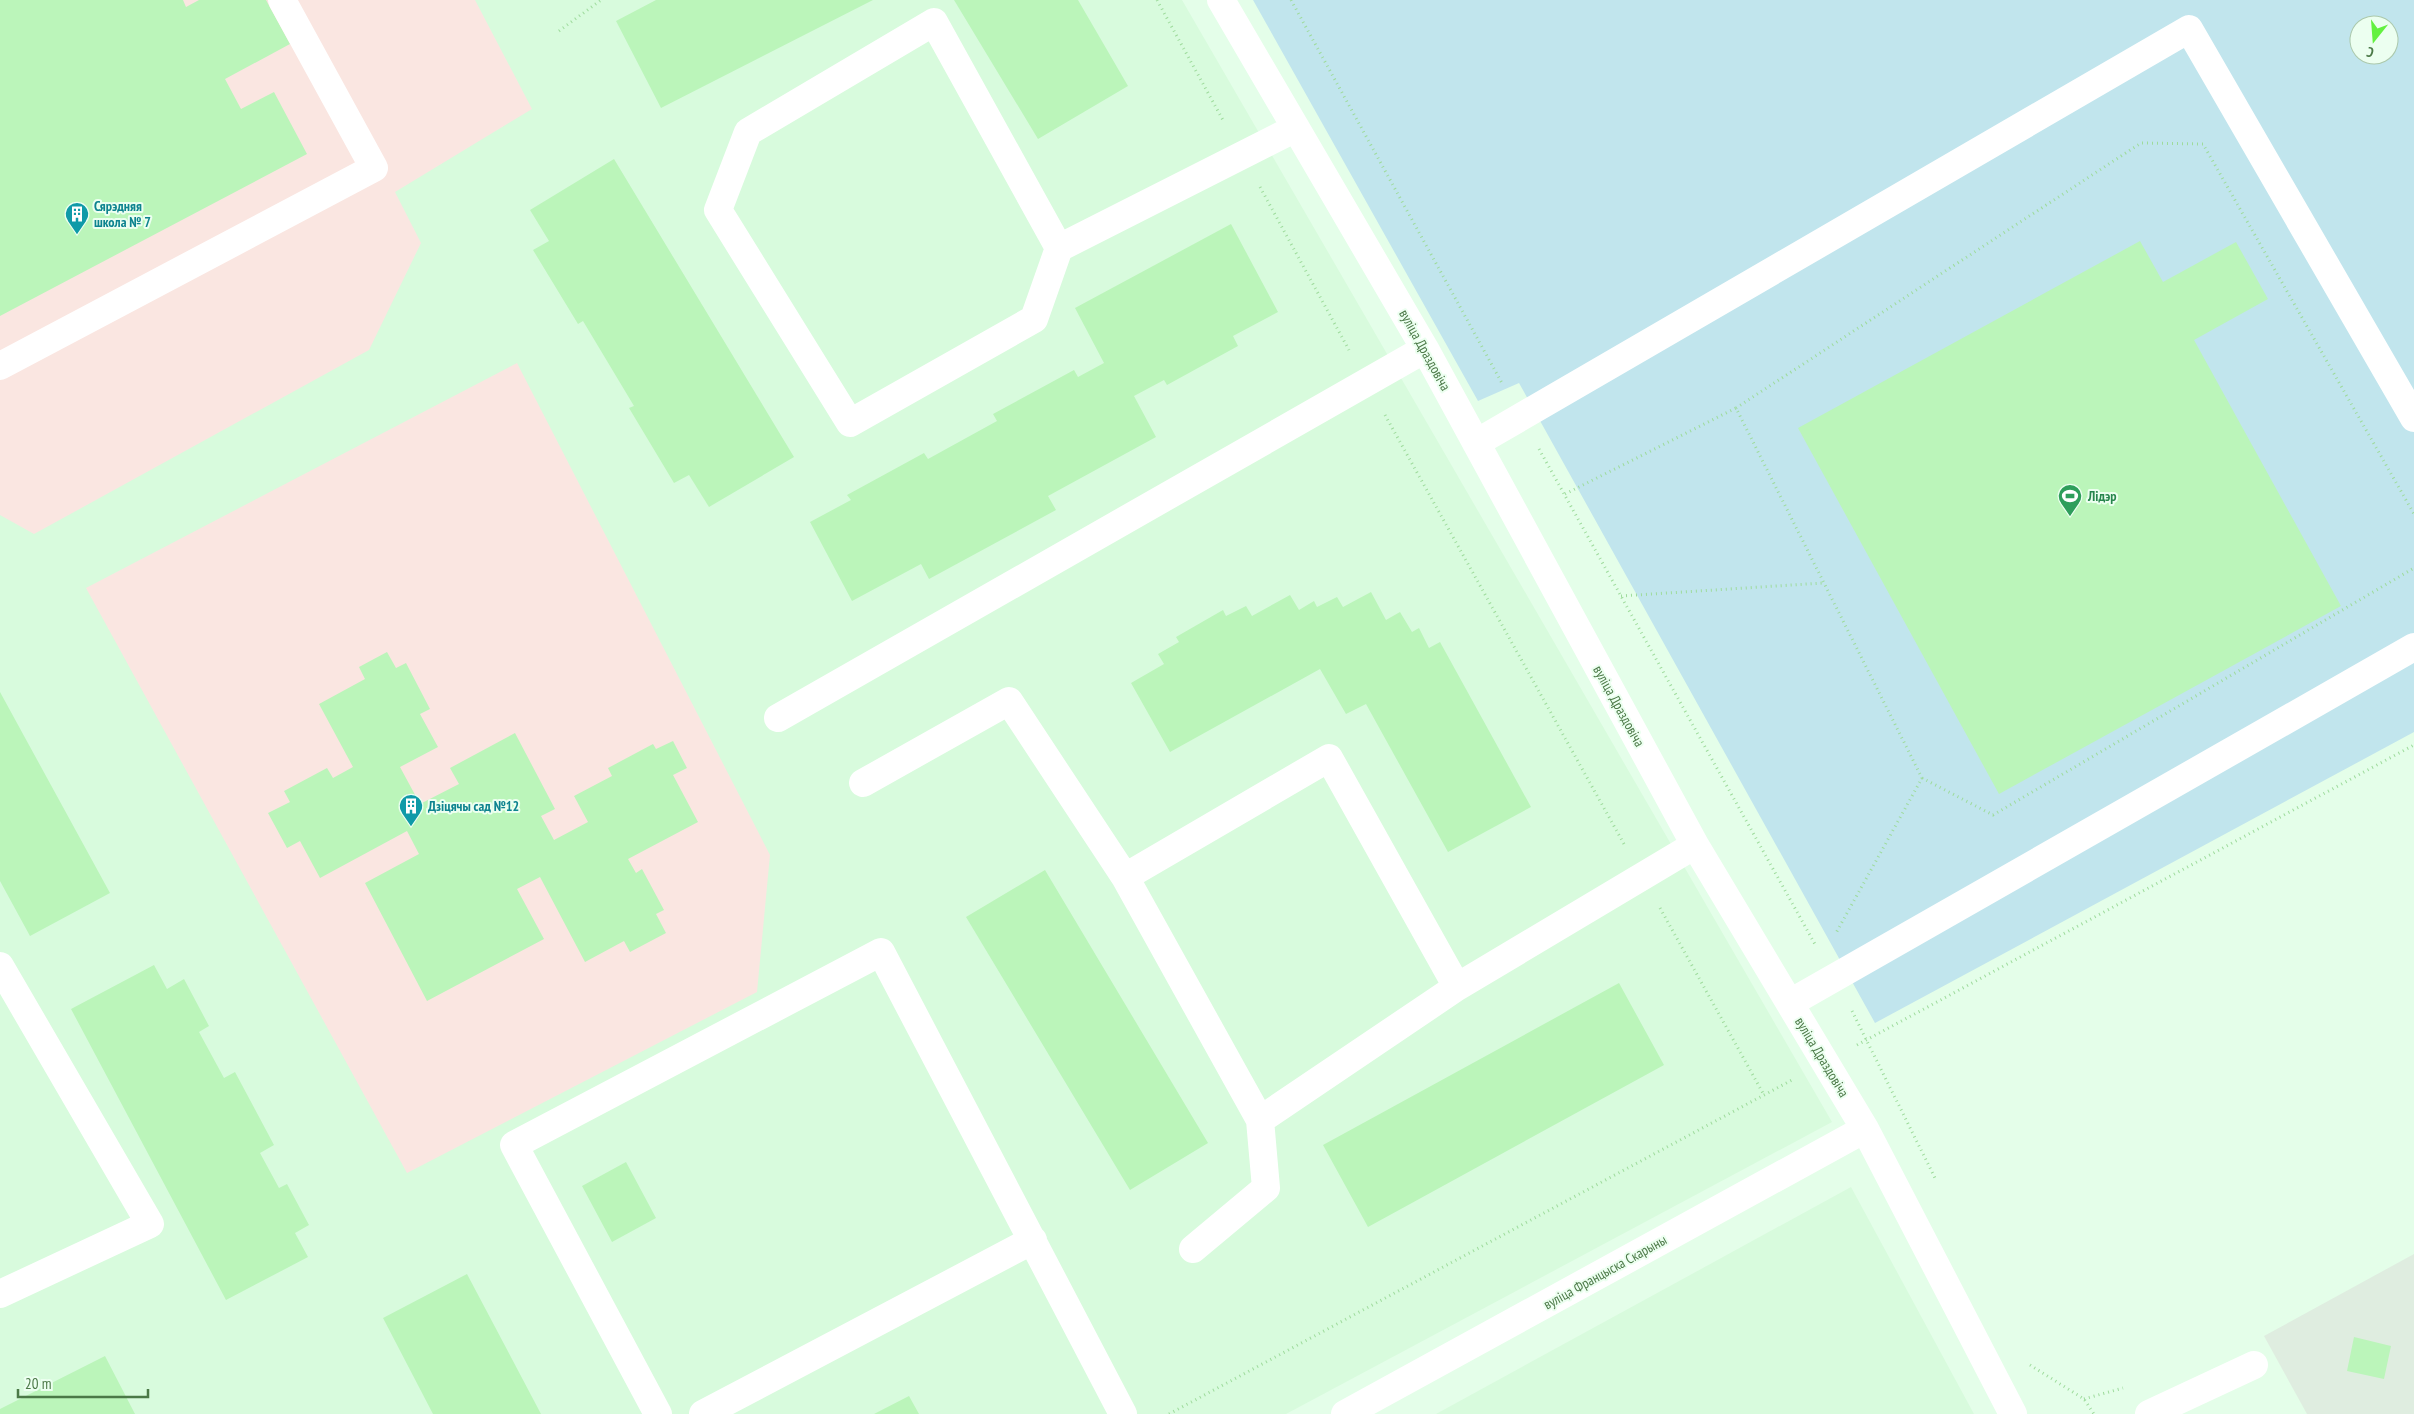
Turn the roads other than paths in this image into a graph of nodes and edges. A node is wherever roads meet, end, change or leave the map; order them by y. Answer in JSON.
{"nodes":[{"id":1,"x":282,"y":0,"type":"edge"},
{"id":2,"x":1221,"y":0,"type":"edge"},
{"id":3,"x":1296,"y":128,"type":"junction"},
{"id":4,"x":1059,"y":248,"type":"junction"},
{"id":5,"x":1425,"y":349,"type":"junction"},
{"id":6,"x":0,"y":366,"type":"edge"},
{"id":7,"x":2414,"y":418,"type":"edge"},
{"id":8,"x":1476,"y":443,"type":"junction"},
{"id":9,"x":2414,"y":647,"type":"edge"},
{"id":10,"x":778,"y":718,"type":"dead end"},
{"id":11,"x":863,"y":783,"type":"dead end"},
{"id":12,"x":1695,"y":845,"type":"junction"},
{"id":13,"x":1125,"y":878,"type":"junction"},
{"id":14,"x":0,"y":966,"type":"edge"},
{"id":15,"x":1457,"y":987,"type":"junction"},
{"id":16,"x":1790,"y":1003,"type":"junction"},
{"id":17,"x":1260,"y":1120,"type":"junction"},
{"id":18,"x":1865,"y":1130,"type":"junction"},
{"id":19,"x":1033,"y":1240,"type":"junction"},
{"id":20,"x":1193,"y":1248,"type":"dead end"},
{"id":21,"x":0,"y":1294,"type":"edge"},
{"id":22,"x":2254,"y":1365,"type":"dead end"},
{"id":23,"x":658,"y":1414,"type":"edge"},
{"id":24,"x":703,"y":1414,"type":"edge"},
{"id":25,"x":1124,"y":1414,"type":"edge"},
{"id":26,"x":1345,"y":1414,"type":"edge"},
{"id":27,"x":2013,"y":1414,"type":"edge"},
{"id":28,"x":2150,"y":1414,"type":"edge"}],
"edges":[{"from":1,"to":6,"type":"street"},
{"from":2,"to":3,"type":"street","name":"вуліца Драздовіча"},
{"from":3,"to":4,"type":"street"},
{"from":3,"to":5,"type":"street","name":"вуліца Драздовіча"},
{"from":4,"to":4,"type":"street"},
{"from":5,"to":8,"type":"street","name":"вуліца Драздовіча"},
{"from":5,"to":10,"type":"street"},
{"from":7,"to":8,"type":"street"},
{"from":8,"to":12,"type":"street","name":"вуліца Драздовіча"},
{"from":9,"to":16,"type":"street"},
{"from":11,"to":13,"type":"street"},
{"from":12,"to":15,"type":"street"},
{"from":12,"to":16,"type":"street","name":"вуліца Драздовіча"},
{"from":13,"to":15,"type":"street"},
{"from":13,"to":17,"type":"street"},
{"from":14,"to":21,"type":"street"},
{"from":15,"to":17,"type":"street"},
{"from":16,"to":18,"type":"street","name":"вуліца Драздовіча"},
{"from":17,"to":20,"type":"street"},
{"from":18,"to":26,"type":"street","name":"вуліца Францыска Скарыны"},
{"from":18,"to":27,"type":"street","name":"вуліца Драздовіча"},
{"from":19,"to":23,"type":"street"},
{"from":19,"to":24,"type":"street"},
{"from":19,"to":25,"type":"street"},
{"from":22,"to":28,"type":"street"}]}
